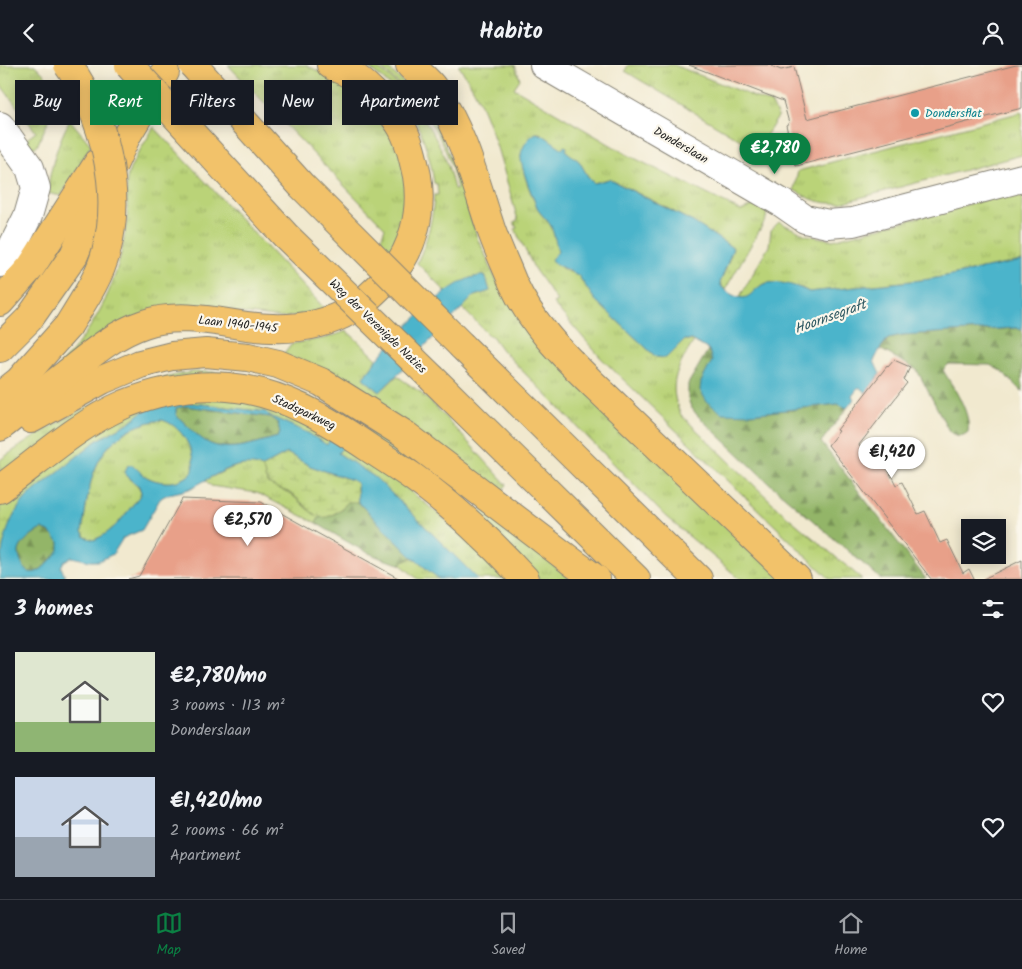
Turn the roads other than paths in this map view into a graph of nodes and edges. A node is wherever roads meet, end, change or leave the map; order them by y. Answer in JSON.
{"nodes":[{"id":1,"x":68,"y":65,"type":"edge"},
{"id":2,"x":130,"y":65,"type":"edge"},
{"id":3,"x":193,"y":65,"type":"edge"},
{"id":4,"x":410,"y":65,"type":"edge"},
{"id":5,"x":544,"y":65,"type":"edge"},
{"id":6,"x":169,"y":68,"type":"edge"},
{"id":7,"x":342,"y":71,"type":"edge"},
{"id":8,"x":0,"y":126,"type":"edge"},
{"id":9,"x":1022,"y":178,"type":"edge"},
{"id":10,"x":0,"y":263,"type":"edge"},
{"id":11,"x":0,"y":302,"type":"edge"},
{"id":12,"x":0,"y":348,"type":"edge"},
{"id":13,"x":0,"y":395,"type":"edge"},
{"id":14,"x":0,"y":427,"type":"edge"},
{"id":15,"x":0,"y":443,"type":"edge"},
{"id":16,"x":0,"y":489,"type":"edge"},
{"id":17,"x":525,"y":579,"type":"edge"},
{"id":18,"x":596,"y":579,"type":"edge"},
{"id":19,"x":636,"y":579,"type":"edge"},
{"id":20,"x":698,"y":579,"type":"edge"},
{"id":21,"x":797,"y":579,"type":"edge"}],
"edges":[{"from":1,"to":13,"type":"main road","bridge":true},
{"from":2,"to":19,"type":"main road","name":"Weg der Verenigde Naties","bridge":true},
{"from":3,"to":20,"type":"main road","bridge":true},
{"from":4,"to":21,"type":"main road"},
{"from":5,"to":9,"type":"street","name":"Donderslaan"},
{"from":6,"to":11,"type":"main road"},
{"from":6,"to":12,"type":"main road"},
{"from":7,"to":14,"type":"main road","name":"Laan 1940-1945"},
{"from":8,"to":10,"type":"street"},
{"from":15,"to":18,"type":"main road"},
{"from":16,"to":17,"type":"main road","name":"Stadsparkweg"}]}
